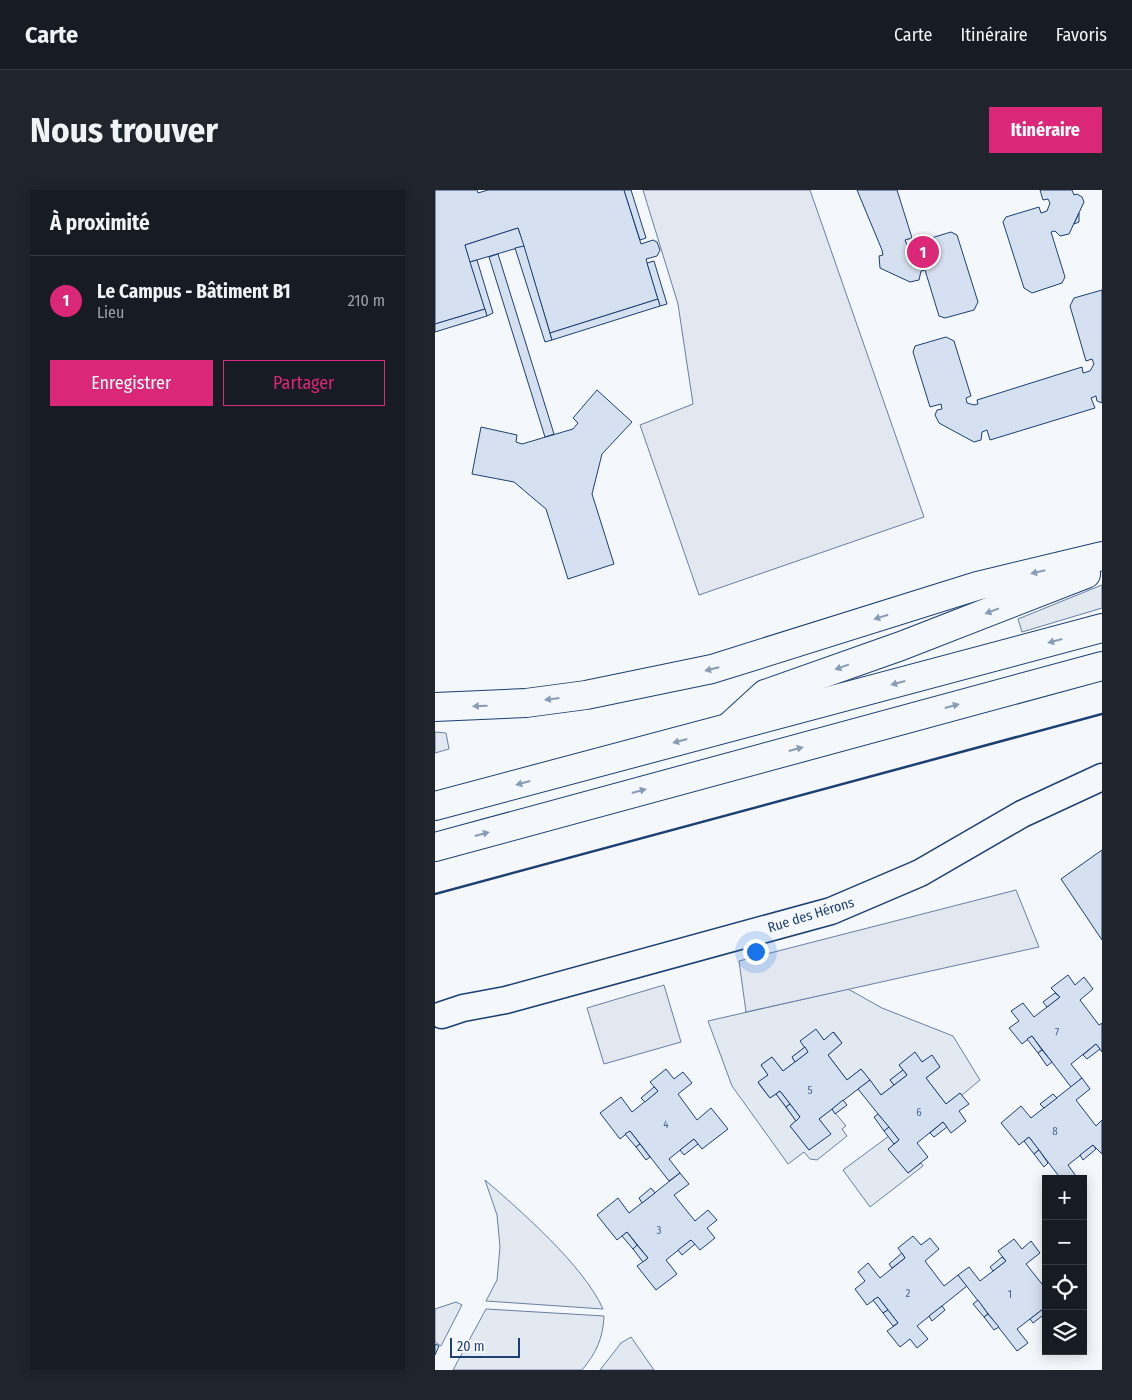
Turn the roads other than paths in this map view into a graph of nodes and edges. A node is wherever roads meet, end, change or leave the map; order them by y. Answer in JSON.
{"nodes":[{"id":1,"x":1102,"y":556,"type":"edge"},
{"id":2,"x":1102,"y":566,"type":"edge"},
{"id":3,"x":1102,"y":628,"type":"edge"},
{"id":4,"x":1102,"y":666,"type":"edge"},
{"id":5,"x":435,"y":707,"type":"edge"},
{"id":6,"x":727,"y":728,"type":"junction"},
{"id":7,"x":1102,"y":777,"type":"edge"},
{"id":8,"x":435,"y":806,"type":"edge"},
{"id":9,"x":435,"y":847,"type":"edge"},
{"id":10,"x":442,"y":1015,"type":"dead end"}],
"edges":[{"from":1,"to":5,"type":"highway","one_way":true},
{"from":2,"to":6,"type":"highway","one_way":true},
{"from":3,"to":6,"type":"highway","one_way":true},
{"from":9,"to":4,"type":"highway","one_way":true},
{"from":6,"to":8,"type":"highway","one_way":true},
{"from":7,"to":10,"type":"street","name":"Rue des Hérons"}]}
